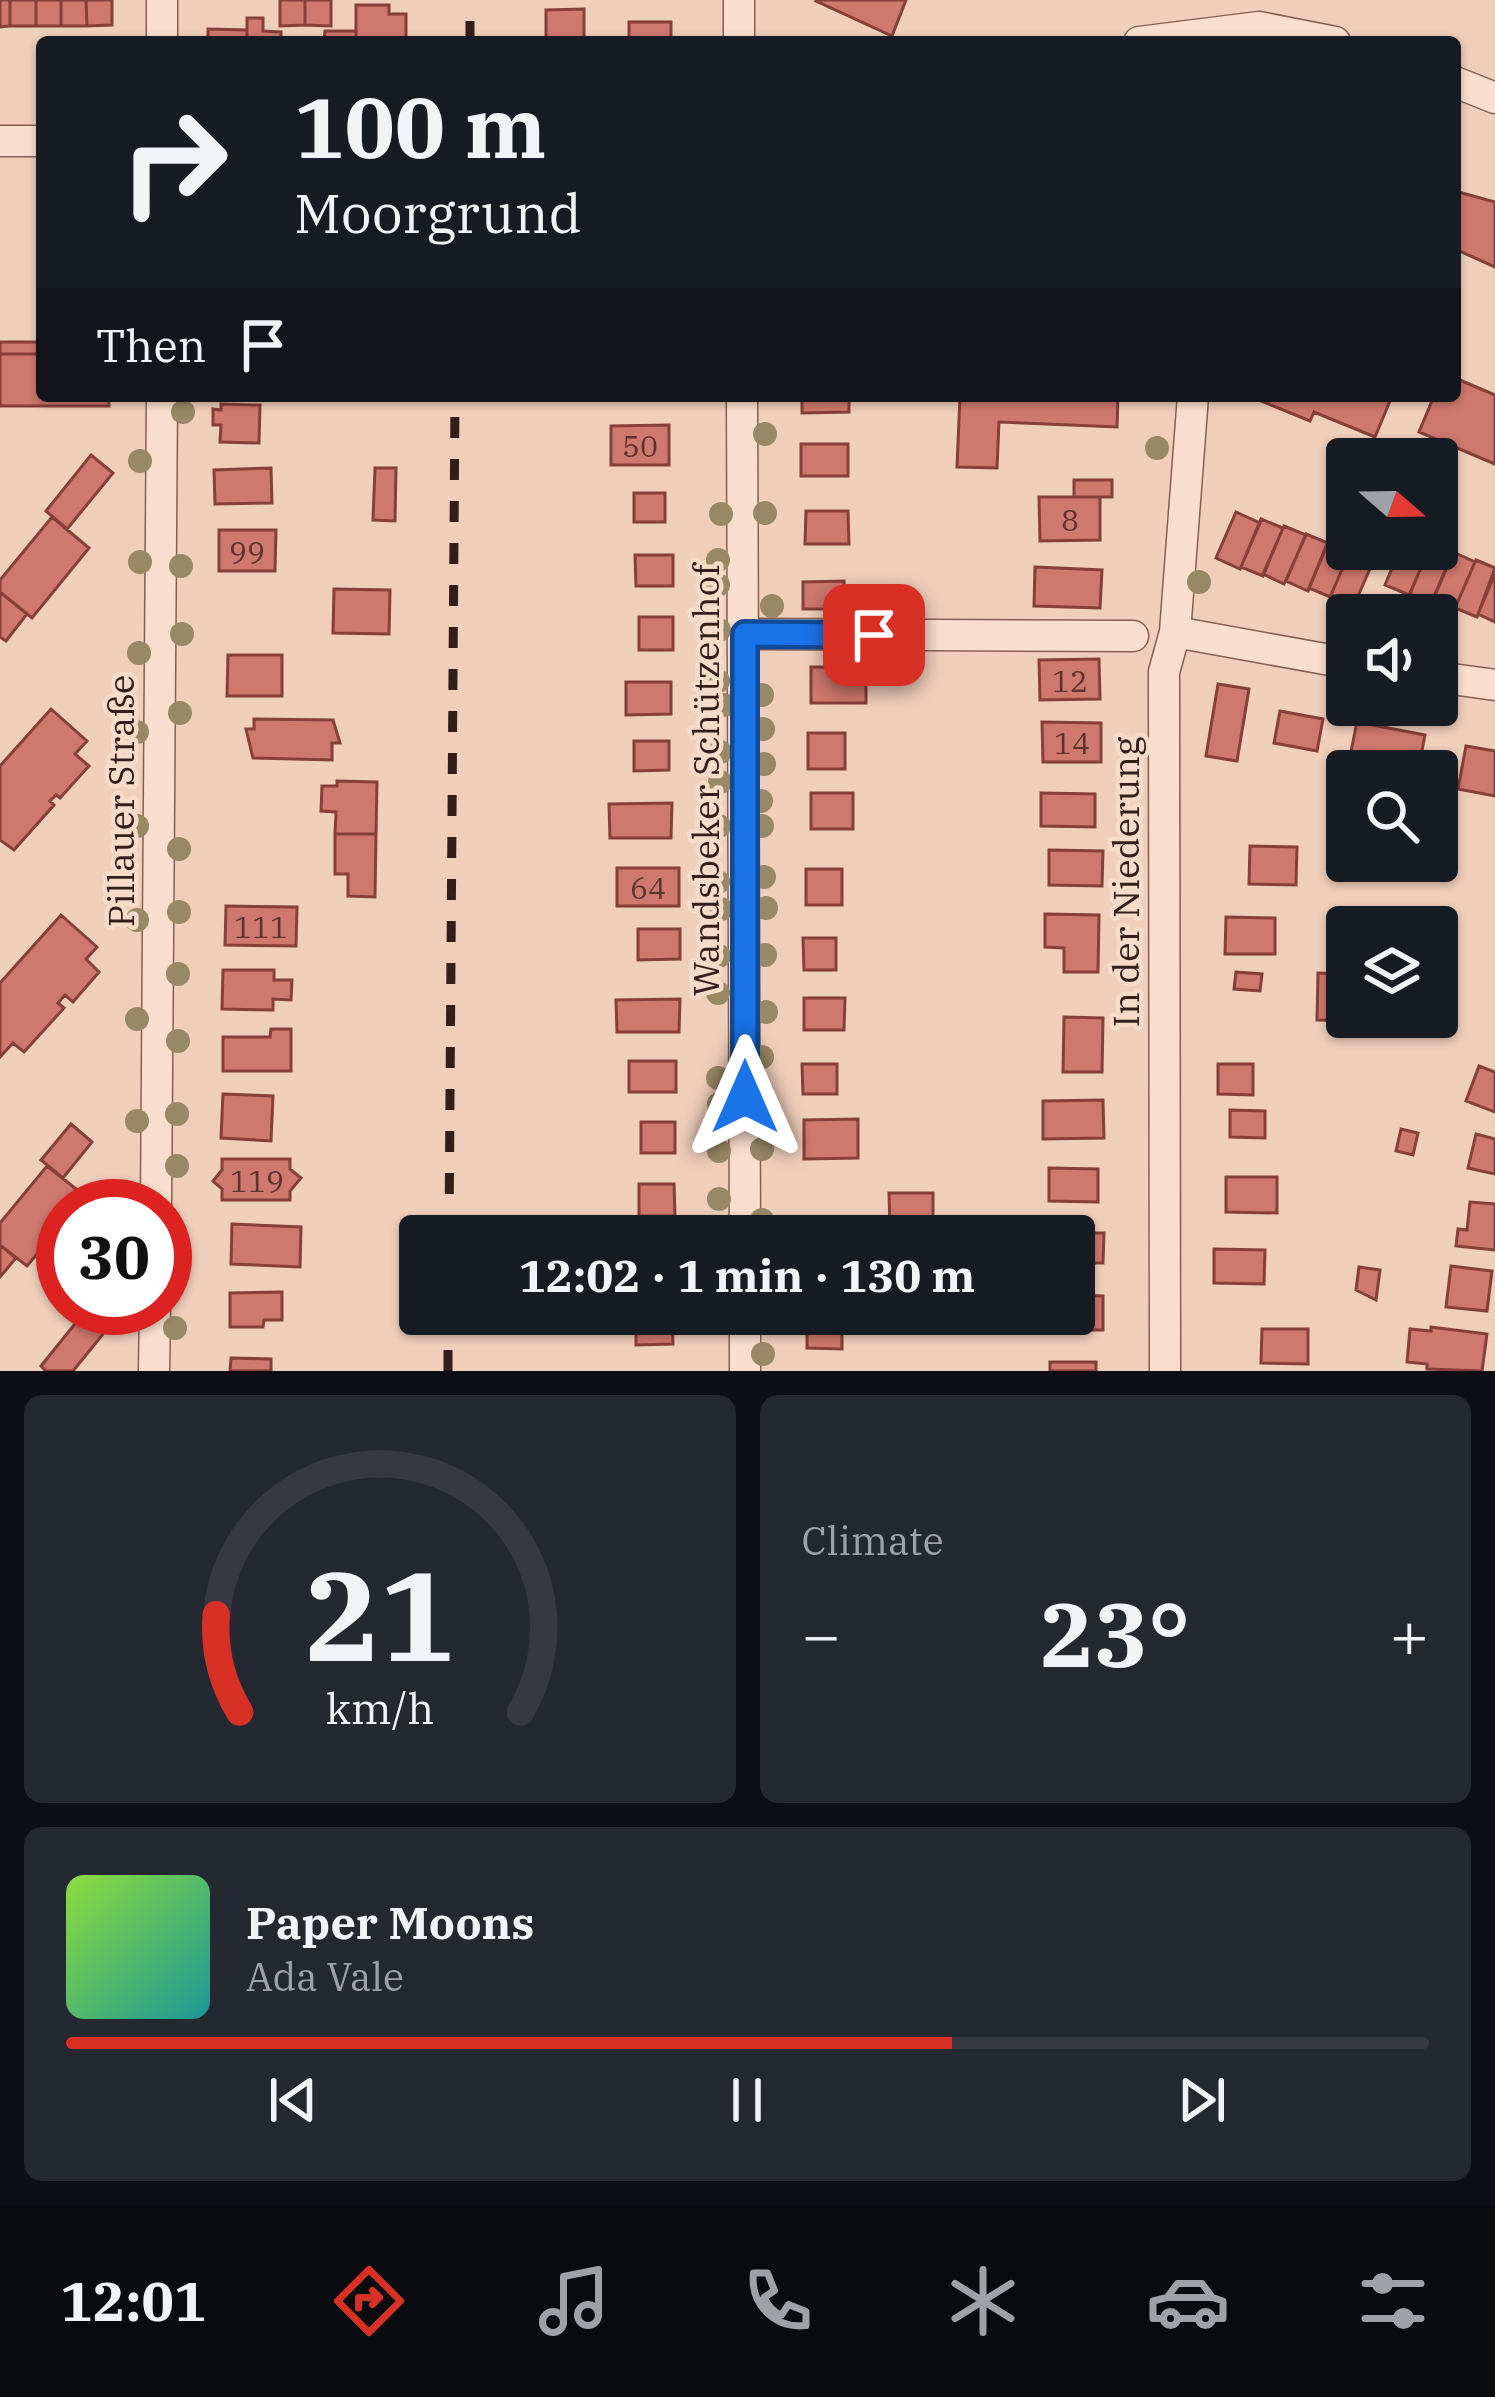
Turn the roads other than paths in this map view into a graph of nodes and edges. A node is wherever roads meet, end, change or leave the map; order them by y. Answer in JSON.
{"nodes":[{"id":1,"x":162,"y":0,"type":"edge"},
{"id":2,"x":739,"y":0,"type":"edge"},
{"id":3,"x":1258,"y":23,"type":"edge"},
{"id":4,"x":162,"y":36,"type":"edge"},
{"id":5,"x":739,"y":36,"type":"edge"},
{"id":6,"x":1177,"y":36,"type":"edge"},
{"id":7,"x":1311,"y":36,"type":"edge"},
{"id":8,"x":1461,"y":84,"type":"edge"},
{"id":9,"x":1495,"y":98,"type":"edge"},
{"id":10,"x":0,"y":140,"type":"edge"},
{"id":11,"x":36,"y":141,"type":"edge"},
{"id":12,"x":162,"y":402,"type":"edge"},
{"id":13,"x":742,"y":402,"type":"edge"},
{"id":14,"x":1193,"y":402,"type":"edge"},
{"id":15,"x":1175,"y":632,"type":"junction"},
{"id":16,"x":745,"y":634,"type":"junction"},
{"id":17,"x":1132,"y":636,"type":"dead end"},
{"id":18,"x":1326,"y":658,"type":"edge"},
{"id":19,"x":1458,"y":680,"type":"edge"},
{"id":20,"x":1495,"y":686,"type":"edge"},
{"id":21,"x":156,"y":1179,"type":"edge"},
{"id":22,"x":745,"y":1215,"type":"edge"},
{"id":23,"x":155,"y":1335,"type":"edge"},
{"id":24,"x":745,"y":1335,"type":"edge"},
{"id":25,"x":154,"y":1371,"type":"edge"},
{"id":26,"x":745,"y":1371,"type":"edge"},
{"id":27,"x":1166,"y":1371,"type":"edge"}],
"edges":[{"from":1,"to":4,"type":"street"},
{"from":2,"to":5,"type":"street"},
{"from":3,"to":6,"type":"street"},
{"from":3,"to":7,"type":"street"},
{"from":8,"to":9,"type":"street"},
{"from":10,"to":11,"type":"street"},
{"from":12,"to":21,"type":"street","name":"Pillauer Straße"},
{"from":13,"to":16,"type":"street","name":"Wandsbeker Schützenhof"},
{"from":14,"to":15,"type":"street","name":"In der Niederung"},
{"from":15,"to":18,"type":"street"},
{"from":15,"to":27,"type":"street","name":"In der Niederung"},
{"from":16,"to":17,"type":"street"},
{"from":16,"to":22,"type":"street","name":"Wandsbeker Schützenhof"},
{"from":19,"to":20,"type":"street"},
{"from":23,"to":25,"type":"street"},
{"from":24,"to":26,"type":"street"}]}
